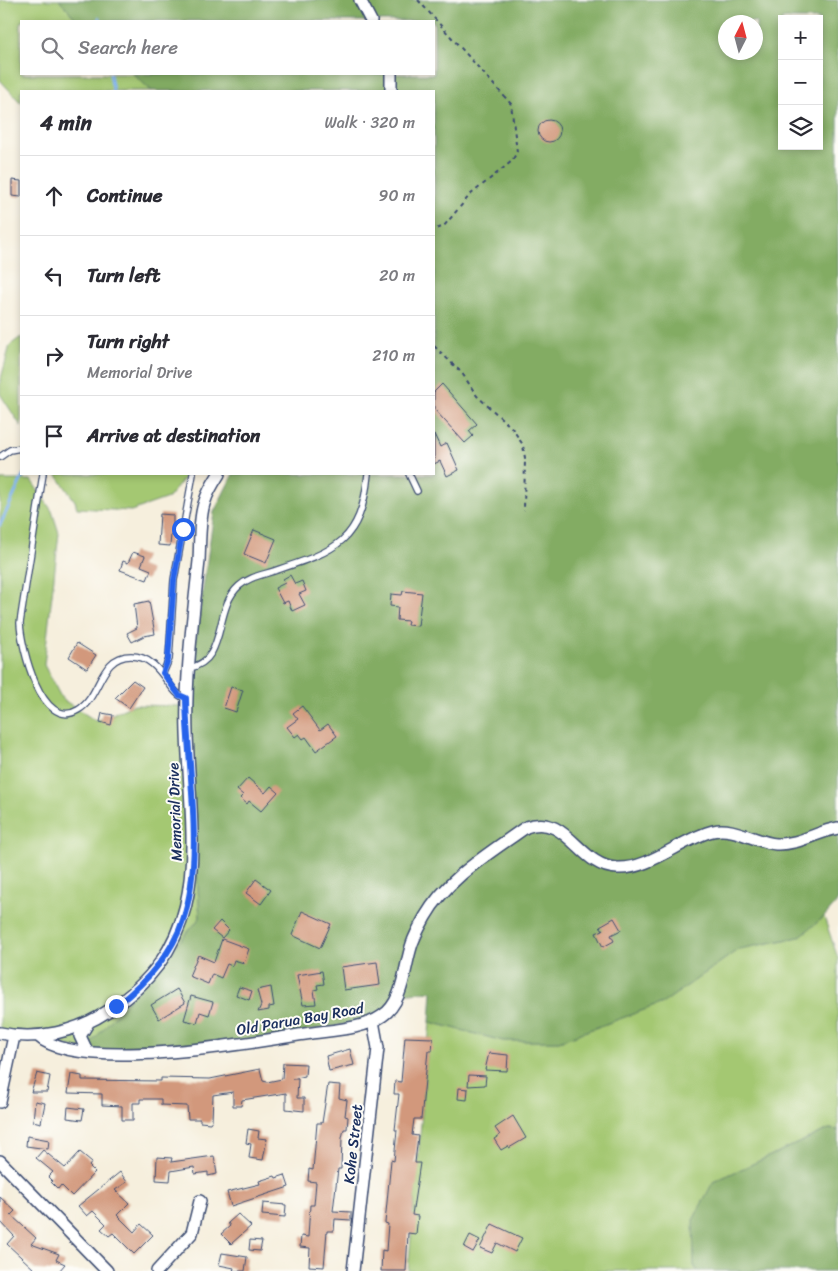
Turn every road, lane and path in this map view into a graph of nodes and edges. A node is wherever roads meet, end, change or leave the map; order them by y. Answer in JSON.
{"nodes":[{"id":1,"x":360,"y":0,"type":"edge"},
{"id":2,"x":418,"y":0,"type":"edge"},
{"id":3,"x":370,"y":20,"type":"edge"},
{"id":4,"x":391,"y":75,"type":"edge"},
{"id":5,"x":391,"y":90,"type":"edge"},
{"id":6,"x":435,"y":230,"type":"edge"},
{"id":7,"x":435,"y":347,"type":"edge"},
{"id":8,"x":20,"y":448,"type":"edge"},
{"id":9,"x":0,"y":457,"type":"edge"},
{"id":10,"x":43,"y":475,"type":"edge"},
{"id":11,"x":193,"y":475,"type":"edge"},
{"id":12,"x":218,"y":475,"type":"edge"},
{"id":13,"x":368,"y":475,"type":"edge"},
{"id":14,"x":409,"y":475,"type":"edge"},
{"id":15,"x":417,"y":491,"type":"dead end"},
{"id":16,"x":524,"y":511,"type":"dead end"},
{"id":17,"x":188,"y":668,"type":"junction"},
{"id":18,"x":163,"y":673,"type":"junction"},
{"id":19,"x":186,"y":698,"type":"junction"},
{"id":20,"x":838,"y":828,"type":"edge"},
{"id":21,"x":373,"y":1021,"type":"junction"},
{"id":22,"x":88,"y":1023,"type":"junction"},
{"id":23,"x":0,"y":1033,"type":"edge"},
{"id":24,"x":14,"y":1036,"type":"junction"},
{"id":25,"x":38,"y":1036,"type":"junction"},
{"id":26,"x":87,"y":1051,"type":"junction"},
{"id":27,"x":0,"y":1102,"type":"edge"},
{"id":28,"x":0,"y":1161,"type":"edge"},
{"id":29,"x":200,"y":1201,"type":"dead end"},
{"id":30,"x":107,"y":1271,"type":"edge"},
{"id":31,"x":158,"y":1271,"type":"edge"},
{"id":32,"x":353,"y":1271,"type":"edge"}],
"edges":[{"from":1,"to":3,"type":"street"},
{"from":2,"to":6,"type":"path"},
{"from":4,"to":5,"type":"street"},
{"from":7,"to":16,"type":"path"},
{"from":8,"to":9,"type":"lane"},
{"from":10,"to":18,"type":"lane"},
{"from":11,"to":18,"type":"lane"},
{"from":12,"to":17,"type":"street","name":"Memorial Drive"},
{"from":13,"to":17,"type":"lane"},
{"from":14,"to":15,"type":"lane"},
{"from":17,"to":19,"type":"street","name":"Memorial Drive"},
{"from":18,"to":19,"type":"lane"},
{"from":19,"to":22,"type":"street","name":"Memorial Drive"},
{"from":20,"to":21,"type":"street","name":"Old Parua Bay Road"},
{"from":21,"to":26,"type":"street","name":"Old Parua Bay Road"},
{"from":21,"to":32,"type":"street","name":"Kohe Street"},
{"from":22,"to":25,"type":"street","name":"Memorial Drive"},
{"from":22,"to":26,"type":"street"},
{"from":23,"to":24,"type":"street","name":"Memorial Drive"},
{"from":24,"to":25,"type":"street","name":"Memorial Drive"},
{"from":24,"to":27,"type":"street"},
{"from":25,"to":26,"type":"street","name":"Old Parua Bay Road"},
{"from":28,"to":30,"type":"street"},
{"from":29,"to":31,"type":"street"}]}
